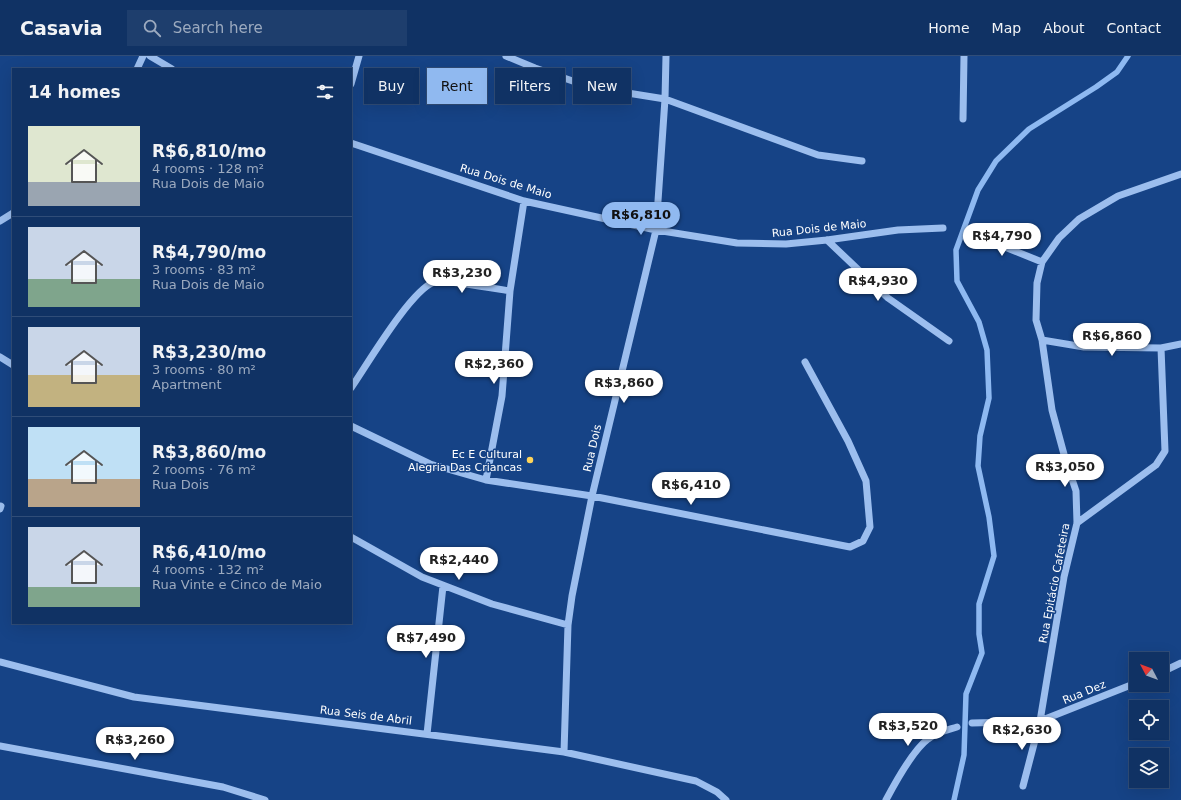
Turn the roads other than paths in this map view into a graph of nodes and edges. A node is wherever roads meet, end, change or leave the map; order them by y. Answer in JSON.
{"nodes":[{"id":1,"x":143,"y":56,"type":"edge"},
{"id":2,"x":150,"y":56,"type":"edge"},
{"id":3,"x":360,"y":56,"type":"edge"},
{"id":4,"x":506,"y":56,"type":"edge"},
{"id":5,"x":666,"y":56,"type":"edge"},
{"id":6,"x":964,"y":56,"type":"edge"},
{"id":7,"x":137,"y":68,"type":"edge"},
{"id":8,"x":170,"y":68,"type":"edge"},
{"id":9,"x":352,"y":81,"type":"edge"},
{"id":10,"x":665,"y":99,"type":"junction"},
{"id":11,"x":963,"y":119,"type":"dead end"},
{"id":12,"x":352,"y":142,"type":"edge"},
{"id":13,"x":862,"y":161,"type":"dead end"},
{"id":14,"x":1181,"y":174,"type":"edge"},
{"id":15,"x":524,"y":201,"type":"junction"},
{"id":16,"x":12,"y":214,"type":"edge"},
{"id":17,"x":0,"y":221,"type":"edge"},
{"id":18,"x":943,"y":228,"type":"dead end"},
{"id":19,"x":656,"y":230,"type":"junction"},
{"id":20,"x":970,"y":233,"type":"dead end"},
{"id":21,"x":827,"y":240,"type":"junction"},
{"id":22,"x":1042,"y":262,"type":"junction"},
{"id":23,"x":510,"y":291,"type":"junction"},
{"id":24,"x":1042,"y":340,"type":"junction"},
{"id":25,"x":949,"y":341,"type":"dead end"},
{"id":26,"x":1181,"y":344,"type":"edge"},
{"id":27,"x":1161,"y":348,"type":"junction"},
{"id":28,"x":0,"y":357,"type":"edge"},
{"id":29,"x":805,"y":362,"type":"dead end"},
{"id":30,"x":12,"y":364,"type":"edge"},
{"id":31,"x":352,"y":387,"type":"edge"},
{"id":32,"x":352,"y":426,"type":"edge"},
{"id":33,"x":486,"y":480,"type":"junction"},
{"id":34,"x":592,"y":496,"type":"junction"},
{"id":35,"x":1077,"y":523,"type":"junction"},
{"id":36,"x":352,"y":538,"type":"edge"},
{"id":37,"x":443,"y":586,"type":"junction"},
{"id":38,"x":568,"y":625,"type":"junction"},
{"id":39,"x":0,"y":662,"type":"edge"},
{"id":40,"x":1181,"y":663,"type":"edge"},
{"id":41,"x":1169,"y":669,"type":"edge"},
{"id":42,"x":1129,"y":686,"type":"edge"},
{"id":43,"x":1040,"y":721,"type":"junction"},
{"id":44,"x":972,"y":723,"type":"dead end"},
{"id":45,"x":957,"y":728,"type":"dead end"},
{"id":46,"x":427,"y":734,"type":"junction"},
{"id":47,"x":0,"y":746,"type":"edge"},
{"id":48,"x":564,"y":752,"type":"junction"},
{"id":49,"x":1023,"y":786,"type":"dead end"},
{"id":50,"x":265,"y":800,"type":"edge"},
{"id":51,"x":726,"y":800,"type":"edge"},
{"id":52,"x":886,"y":800,"type":"edge"}],
"edges":[{"from":1,"to":7,"type":"street"},
{"from":2,"to":8,"type":"street"},
{"from":3,"to":9,"type":"street"},
{"from":4,"to":10,"type":"street"},
{"from":5,"to":10,"type":"street","name":"Rua Dois"},
{"from":6,"to":11,"type":"street"},
{"from":10,"to":13,"type":"street"},
{"from":10,"to":19,"type":"street","name":"Rua Dois"},
{"from":12,"to":15,"type":"street","name":"Rua Dois de Maio"},
{"from":14,"to":22,"type":"street"},
{"from":15,"to":19,"type":"street","name":"Rua Dois de Maio"},
{"from":15,"to":23,"type":"street"},
{"from":16,"to":17,"type":"street"},
{"from":18,"to":21,"type":"street","name":"Rua Dois de Maio"},
{"from":19,"to":21,"type":"street","name":"Rua Dois de Maio"},
{"from":19,"to":34,"type":"street","name":"Rua Dois"},
{"from":20,"to":22,"type":"street"},
{"from":21,"to":25,"type":"street"},
{"from":22,"to":24,"type":"street","name":"Rua Epitácio Cafeteira"},
{"from":23,"to":31,"type":"street"},
{"from":23,"to":33,"type":"street"},
{"from":24,"to":27,"type":"street"},
{"from":24,"to":35,"type":"street","name":"Rua Epitácio Cafeteira"},
{"from":26,"to":27,"type":"street"},
{"from":27,"to":35,"type":"street"},
{"from":28,"to":30,"type":"street"},
{"from":29,"to":34,"type":"street"},
{"from":32,"to":33,"type":"street"},
{"from":33,"to":34,"type":"street"},
{"from":34,"to":38,"type":"street","name":"Rua Dois"},
{"from":35,"to":43,"type":"street","name":"Rua Epitácio Cafeteira"},
{"from":36,"to":37,"type":"street"},
{"from":37,"to":38,"type":"street"},
{"from":37,"to":46,"type":"street"},
{"from":38,"to":48,"type":"street","name":"Rua Dois"},
{"from":39,"to":46,"type":"street","name":"Rua Seis de Abril"},
{"from":40,"to":41,"type":"street"},
{"from":42,"to":43,"type":"street","name":"Rua Dez"},
{"from":43,"to":44,"type":"street","name":"Rua Dez"},
{"from":43,"to":49,"type":"street","name":"Rua Epitácio Cafeteira"},
{"from":45,"to":52,"type":"street"},
{"from":46,"to":48,"type":"street","name":"Rua Seis de Abril"},
{"from":47,"to":50,"type":"street"},
{"from":48,"to":51,"type":"street","name":"Rua Seis de Abril"}]}
